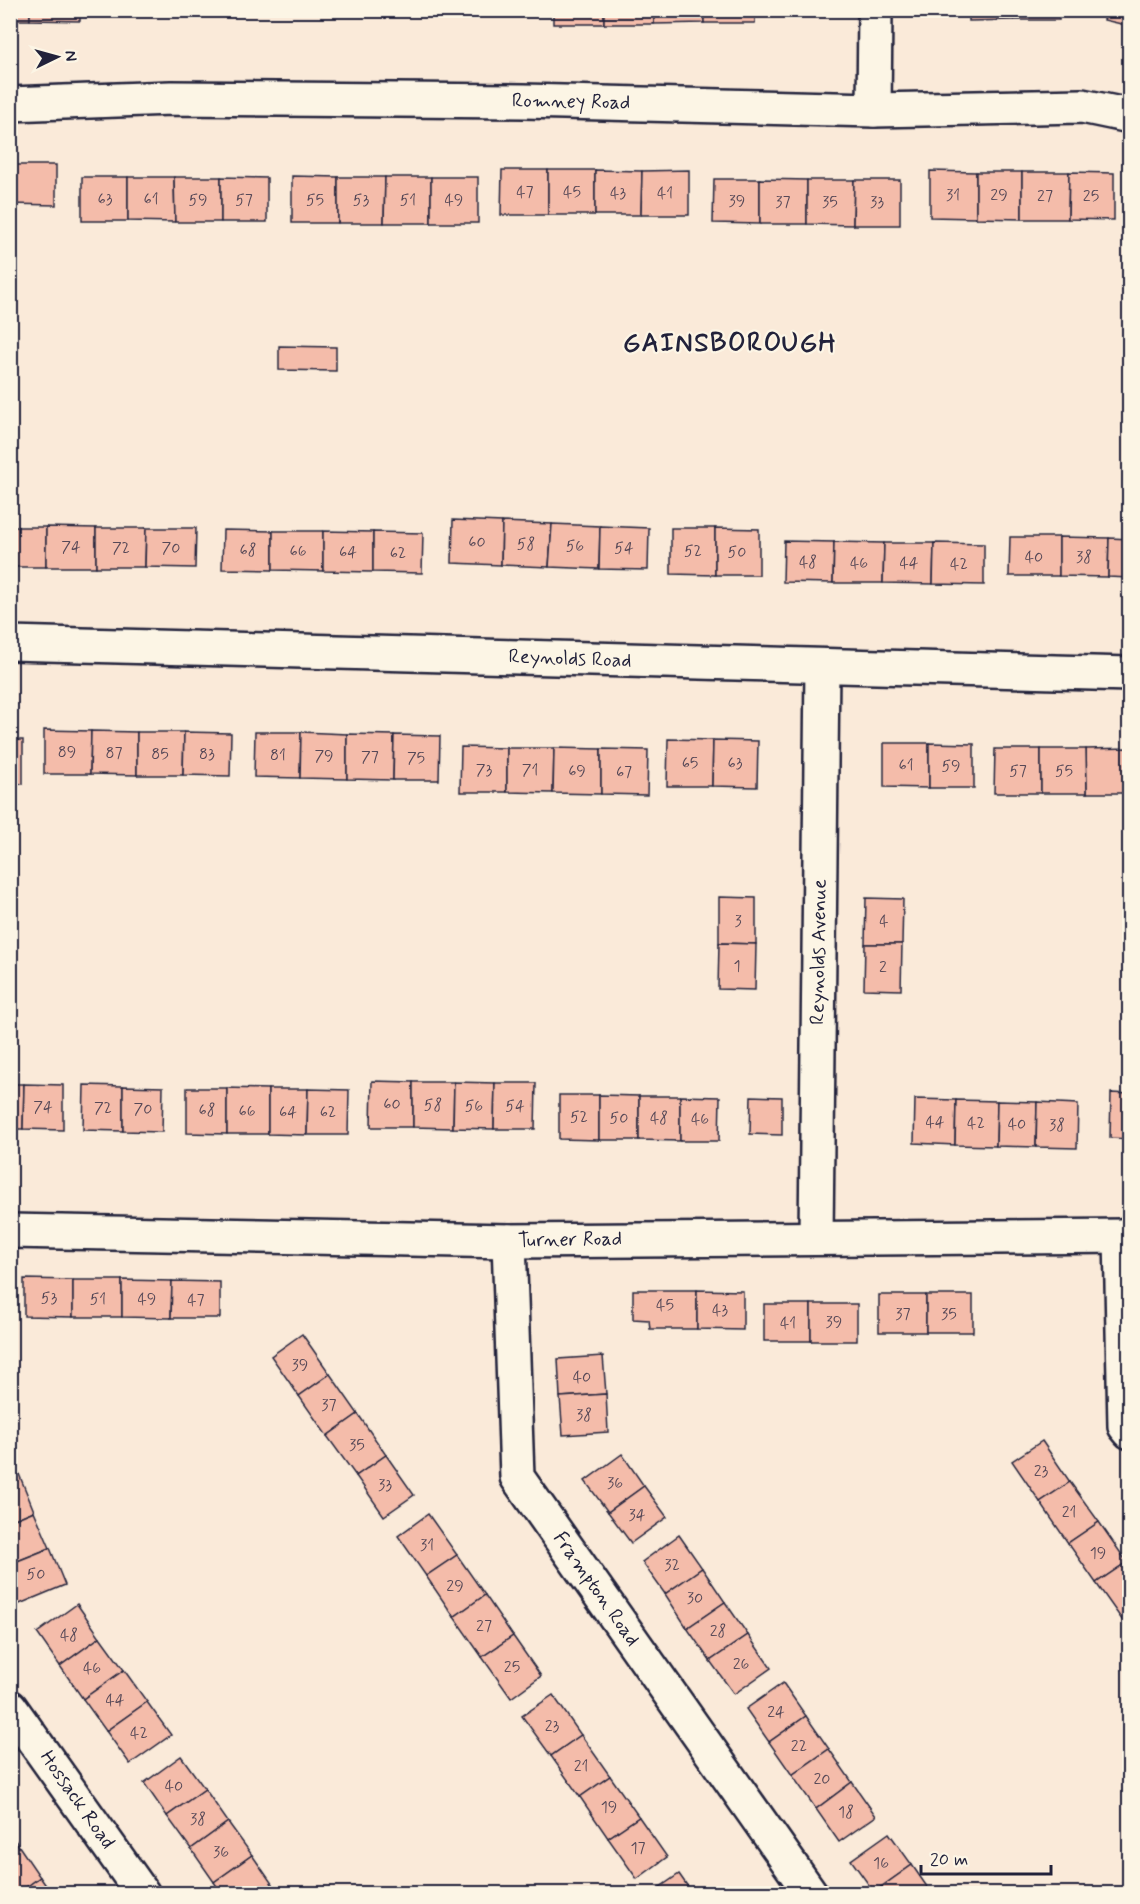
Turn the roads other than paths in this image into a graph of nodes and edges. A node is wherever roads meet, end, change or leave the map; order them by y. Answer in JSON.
{"nodes":[{"id":1,"x":875,"y":10,"type":"edge"},
{"id":2,"x":10,"y":104,"type":"edge"},
{"id":3,"x":874,"y":110,"type":"junction"},
{"id":4,"x":1130,"y":116,"type":"edge"},
{"id":5,"x":10,"y":643,"type":"edge"},
{"id":6,"x":822,"y":667,"type":"junction"},
{"id":7,"x":1130,"y":674,"type":"edge"},
{"id":8,"x":10,"y":1231,"type":"edge"},
{"id":9,"x":1125,"y":1236,"type":"edge"},
{"id":10,"x":816,"y":1238,"type":"junction"},
{"id":11,"x":509,"y":1241,"type":"junction"},
{"id":12,"x":1130,"y":1432,"type":"edge"},
{"id":13,"x":10,"y":1707,"type":"edge"},
{"id":14,"x":143,"y":1893,"type":"edge"},
{"id":15,"x":811,"y":1893,"type":"edge"}],
"edges":[{"from":1,"to":3,"type":"street"},
{"from":2,"to":3,"type":"street","name":"Romney Road"},
{"from":3,"to":4,"type":"street","name":"Romney Road"},
{"from":5,"to":6,"type":"street","name":"Reynolds Road"},
{"from":6,"to":7,"type":"street","name":"Reynolds Road"},
{"from":6,"to":10,"type":"street","name":"Reynolds Avenue"},
{"from":8,"to":11,"type":"street","name":"Turner Road"},
{"from":9,"to":10,"type":"street","name":"Turner Road"},
{"from":9,"to":12,"type":"street"},
{"from":10,"to":11,"type":"street","name":"Turner Road"},
{"from":11,"to":15,"type":"street","name":"Frampton Road"},
{"from":13,"to":14,"type":"street","name":"Hossack Road"}]}
